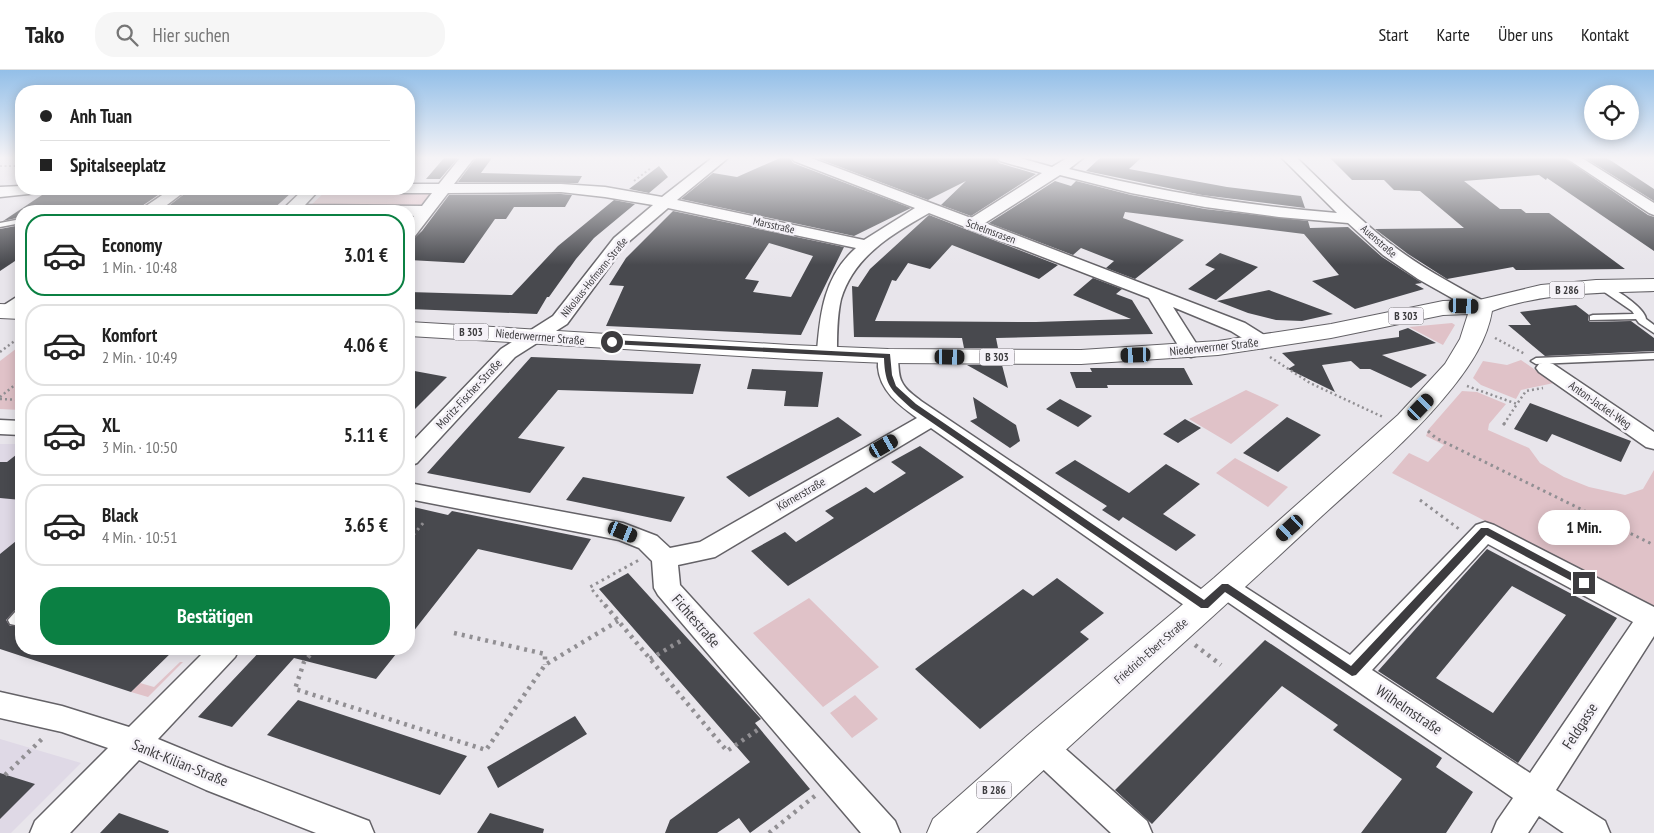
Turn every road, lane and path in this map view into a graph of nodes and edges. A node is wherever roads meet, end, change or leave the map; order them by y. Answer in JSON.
{"nodes":[{"id":1,"x":440,"y":194,"type":"edge"},
{"id":2,"x":614,"y":194,"type":"edge"},
{"id":3,"x":677,"y":194,"type":"edge"},
{"id":4,"x":891,"y":194,"type":"edge"},
{"id":5,"x":1020,"y":194,"type":"edge"},
{"id":6,"x":1159,"y":194,"type":"edge"},
{"id":7,"x":1327,"y":194,"type":"edge"},
{"id":8,"x":1628,"y":194,"type":"edge"},
{"id":9,"x":172,"y":195,"type":"edge"},
{"id":10,"x":306,"y":195,"type":"edge"},
{"id":11,"x":666,"y":203,"type":"junction"},
{"id":12,"x":158,"y":205,"type":"edge"},
{"id":13,"x":295,"y":205,"type":"edge"},
{"id":14,"x":928,"y":208,"type":"junction"},
{"id":15,"x":1654,"y":210,"type":"edge"},
{"id":16,"x":415,"y":212,"type":"edge"},
{"id":17,"x":426,"y":212,"type":"junction"},
{"id":18,"x":1354,"y":219,"type":"junction"},
{"id":19,"x":15,"y":222,"type":"edge"},
{"id":20,"x":0,"y":225,"type":"edge"},
{"id":21,"x":971,"y":225,"type":"junction"},
{"id":22,"x":415,"y":226,"type":"edge"},
{"id":23,"x":866,"y":245,"type":"junction"},
{"id":24,"x":1654,"y":285,"type":"edge"},
{"id":25,"x":1602,"y":287,"type":"junction"},
{"id":26,"x":1156,"y":294,"type":"junction"},
{"id":27,"x":1481,"y":307,"type":"junction"},
{"id":28,"x":1641,"y":316,"type":"junction"},
{"id":29,"x":1593,"y":318,"type":"dead end"},
{"id":30,"x":415,"y":329,"type":"edge"},
{"id":31,"x":1653,"y":333,"type":"edge"},
{"id":32,"x":534,"y":336,"type":"junction"},
{"id":33,"x":1493,"y":338,"type":"dead end"},
{"id":34,"x":15,"y":341,"type":"edge"},
{"id":35,"x":1263,"y":347,"type":"junction"},
{"id":36,"x":1190,"y":351,"type":"junction"},
{"id":37,"x":0,"y":352,"type":"edge"},
{"id":38,"x":827,"y":353,"type":"junction"},
{"id":39,"x":888,"y":356,"type":"junction"},
{"id":40,"x":1654,"y":356,"type":"edge"},
{"id":41,"x":1541,"y":364,"type":"junction"},
{"id":42,"x":1464,"y":384,"type":"dead end"},
{"id":43,"x":1570,"y":384,"type":"junction"},
{"id":44,"x":15,"y":385,"type":"edge"},
{"id":45,"x":0,"y":398,"type":"edge"},
{"id":46,"x":15,"y":399,"type":"edge"},
{"id":47,"x":1517,"y":404,"type":"junction"},
{"id":48,"x":932,"y":418,"type":"junction"},
{"id":49,"x":1386,"y":418,"type":"dead end"},
{"id":50,"x":1503,"y":425,"type":"dead end"},
{"id":51,"x":0,"y":428,"type":"edge"},
{"id":52,"x":15,"y":428,"type":"edge"},
{"id":53,"x":1436,"y":438,"type":"dead end"},
{"id":54,"x":1654,"y":442,"type":"edge"},
{"id":55,"x":415,"y":452,"type":"edge"},
{"id":56,"x":415,"y":492,"type":"edge"},
{"id":57,"x":1420,"y":500,"type":"dead end"},
{"id":58,"x":424,"y":522,"type":"dead end"},
{"id":59,"x":1472,"y":530,"type":"junction"},
{"id":60,"x":415,"y":533,"type":"edge"},
{"id":61,"x":1654,"y":545,"type":"edge"},
{"id":62,"x":657,"y":550,"type":"junction"},
{"id":63,"x":1215,"y":596,"type":"junction"},
{"id":64,"x":1652,"y":619,"type":"edge"},
{"id":65,"x":618,"y":621,"type":"junction"},
{"id":66,"x":702,"y":628,"type":"junction"},
{"id":67,"x":454,"y":632,"type":"dead end"},
{"id":68,"x":219,"y":655,"type":"edge"},
{"id":69,"x":310,"y":655,"type":"edge"},
{"id":70,"x":650,"y":659,"type":"junction"},
{"id":71,"x":545,"y":665,"type":"junction"},
{"id":72,"x":1352,"y":672,"type":"junction"},
{"id":73,"x":0,"y":705,"type":"edge"},
{"id":74,"x":779,"y":715,"type":"junction"},
{"id":75,"x":62,"y":719,"type":"junction"},
{"id":76,"x":134,"y":744,"type":"junction"},
{"id":77,"x":1041,"y":747,"type":"junction"},
{"id":78,"x":5,"y":775,"type":"dead end"},
{"id":79,"x":836,"y":779,"type":"junction"},
{"id":80,"x":1535,"y":795,"type":"junction"},
{"id":81,"x":47,"y":833,"type":"edge"},
{"id":82,"x":357,"y":833,"type":"edge"},
{"id":83,"x":769,"y":833,"type":"edge"},
{"id":84,"x":883,"y":833,"type":"edge"},
{"id":85,"x":947,"y":833,"type":"edge"},
{"id":86,"x":1135,"y":833,"type":"edge"},
{"id":87,"x":1509,"y":833,"type":"edge"},
{"id":88,"x":1593,"y":833,"type":"edge"}],
"edges":[{"from":1,"to":17,"type":"street"},
{"from":2,"to":11,"type":"street","name":"Marsstraße"},
{"from":3,"to":11,"type":"street","name":"Nikolaus-Hofmann-Straße"},
{"from":4,"to":14,"type":"street","name":"Schelmsrasen"},
{"from":5,"to":21,"type":"street"},
{"from":6,"to":18,"type":"street"},
{"from":7,"to":18,"type":"street","name":"Auenstraße"},
{"from":8,"to":15,"type":"street"},
{"from":9,"to":12,"type":"street"},
{"from":10,"to":13,"type":"street"},
{"from":11,"to":23,"type":"street","name":"Marsstraße"},
{"from":11,"to":32,"type":"street","name":"Nikolaus-Hofmann-Straße"},
{"from":14,"to":21,"type":"street","name":"Schelmsrasen"},
{"from":14,"to":23,"type":"street"},
{"from":16,"to":17,"type":"street"},
{"from":17,"to":22,"type":"street"},
{"from":18,"to":27,"type":"street","name":"Auenstraße"},
{"from":19,"to":20,"type":"lane"},
{"from":21,"to":26,"type":"street","name":"Schelmsrasen"},
{"from":23,"to":38,"type":"street"},
{"from":24,"to":25,"type":"main road","name":"Niederwerrner Straße","number":"B 286"},
{"from":25,"to":27,"type":"main road","name":"Niederwerrner Straße","number":"B 286"},
{"from":25,"to":28,"type":"lane"},
{"from":26,"to":35,"type":"street","name":"Schelmsrasen"},
{"from":26,"to":36,"type":"street"},
{"from":27,"to":35,"type":"main road","name":"Niederwerrner Straße","number":"B 303"},
{"from":27,"to":63,"type":"main road","name":"Friedrich-Ebert-Straße","number":"B 286"},
{"from":28,"to":29,"type":"lane"},
{"from":28,"to":31,"type":"lane"},
{"from":30,"to":32,"type":"main road","name":"Niederwerrner Straße","number":"B 303"},
{"from":32,"to":38,"type":"main road","name":"Niederwerrner Straße","number":"B 303"},
{"from":32,"to":55,"type":"street","name":"Moritz-Fischer-Straße"},
{"from":33,"to":41,"type":"path"},
{"from":34,"to":37,"type":"path"},
{"from":35,"to":36,"type":"main road","name":"Niederwerrner Straße","number":"B 303"},
{"from":35,"to":49,"type":"path"},
{"from":36,"to":39,"type":"main road","name":"Niederwerrner Straße","number":"B 303"},
{"from":38,"to":39,"type":"main road","name":"Niederwerrner Straße","number":"B 303"},
{"from":39,"to":48,"type":"street","name":"Wilhelmstraße"},
{"from":40,"to":41,"type":"lane"},
{"from":41,"to":43,"type":"street","name":"Anton-Jackel-Weg"},
{"from":42,"to":47,"type":"path"},
{"from":43,"to":47,"type":"path"},
{"from":43,"to":54,"type":"street","name":"Anton-Jackel-Weg"},
{"from":44,"to":45,"type":"path"},
{"from":45,"to":46,"type":"path"},
{"from":47,"to":50,"type":"path"},
{"from":48,"to":62,"type":"street","name":"Körnerstraße"},
{"from":48,"to":63,"type":"street","name":"Wilhelmstraße"},
{"from":51,"to":52,"type":"street"},
{"from":53,"to":61,"type":"path"},
{"from":56,"to":62,"type":"street"},
{"from":57,"to":59,"type":"path"},
{"from":58,"to":60,"type":"path"},
{"from":59,"to":64,"type":"street"},
{"from":59,"to":72,"type":"street"},
{"from":62,"to":65,"type":"path"},
{"from":62,"to":66,"type":"street","name":"Fichtestraße"},
{"from":63,"to":72,"type":"street","name":"Wilhelmstraße"},
{"from":63,"to":77,"type":"main road","name":"Friedrich-Ebert-Straße","number":"B 286"},
{"from":64,"to":80,"type":"street","name":"Feldgasse"},
{"from":65,"to":70,"type":"path"},
{"from":65,"to":71,"type":"path"},
{"from":66,"to":70,"type":"path"},
{"from":66,"to":74,"type":"street","name":"Fichtestraße"},
{"from":67,"to":71,"type":"path"},
{"from":68,"to":76,"type":"street"},
{"from":69,"to":71,"type":"path"},
{"from":70,"to":74,"type":"path"},
{"from":72,"to":80,"type":"street","name":"Wilhelmstraße"},
{"from":73,"to":75,"type":"street","name":"Sankt-Kilian-Straße"},
{"from":74,"to":79,"type":"street","name":"Fichtestraße"},
{"from":75,"to":76,"type":"street","name":"Sankt-Kilian-Straße"},
{"from":75,"to":78,"type":"path"},
{"from":76,"to":81,"type":"street"},
{"from":76,"to":82,"type":"street","name":"Sankt-Kilian-Straße"},
{"from":77,"to":85,"type":"main road","name":"Friedrich-Ebert-Straße","number":"B 286"},
{"from":77,"to":86,"type":"street"},
{"from":79,"to":83,"type":"path"},
{"from":79,"to":84,"type":"street","name":"Fichtestraße"},
{"from":80,"to":87,"type":"street","name":"Feldgasse"},
{"from":80,"to":88,"type":"street","name":"Wilhelmstraße"}]}
